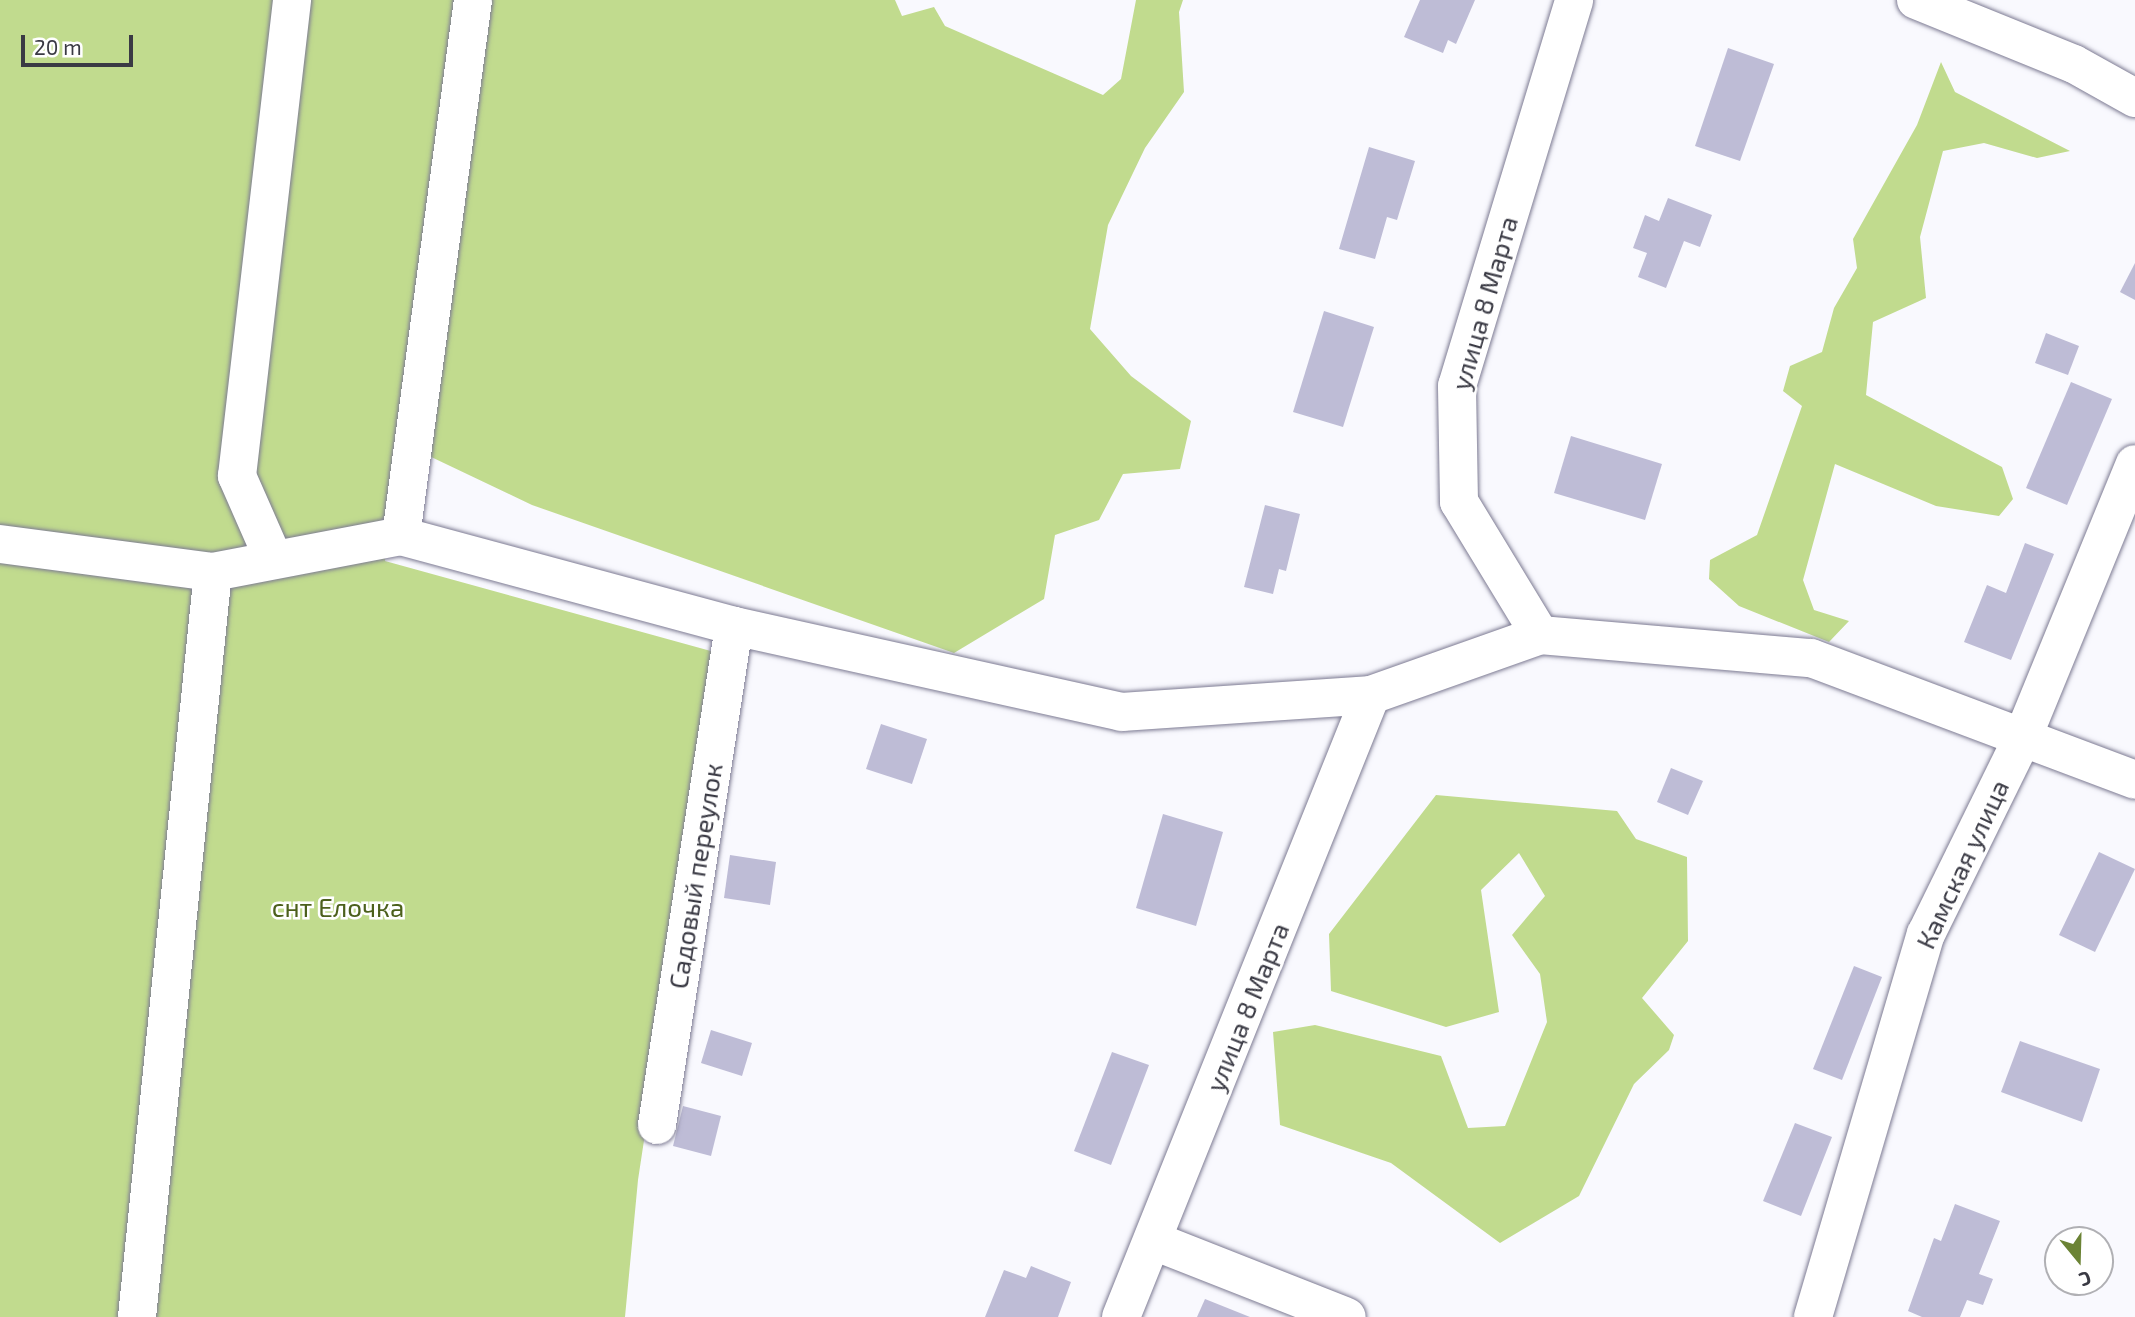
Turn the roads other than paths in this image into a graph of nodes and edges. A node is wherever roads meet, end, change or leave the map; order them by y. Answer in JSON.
{"nodes":[{"id":1,"x":292,"y":0,"type":"edge"},
{"id":2,"x":472,"y":0,"type":"edge"},
{"id":3,"x":1574,"y":0,"type":"edge"},
{"id":4,"x":1916,"y":0,"type":"edge"},
{"id":5,"x":2135,"y":98,"type":"edge"},
{"id":6,"x":2135,"y":464,"type":"edge"},
{"id":7,"x":401,"y":536,"type":"junction"},
{"id":8,"x":0,"y":544,"type":"edge"},
{"id":9,"x":273,"y":558,"type":"junction"},
{"id":10,"x":212,"y":572,"type":"junction"},
{"id":11,"x":734,"y":626,"type":"junction"},
{"id":12,"x":1540,"y":635,"type":"junction"},
{"id":13,"x":1371,"y":695,"type":"junction"},
{"id":14,"x":2022,"y":739,"type":"junction"},
{"id":15,"x":2135,"y":780,"type":"edge"},
{"id":16,"x":657,"y":1125,"type":"dead end"},
{"id":17,"x":1154,"y":1241,"type":"junction"},
{"id":18,"x":137,"y":1317,"type":"edge"},
{"id":19,"x":1121,"y":1317,"type":"edge"},
{"id":20,"x":1347,"y":1317,"type":"edge"},
{"id":21,"x":1813,"y":1317,"type":"edge"}],
"edges":[{"from":1,"to":9,"type":"street"},
{"from":2,"to":7,"type":"street"},
{"from":3,"to":12,"type":"street","name":"улица 8 Марта"},
{"from":4,"to":5,"type":"street"},
{"from":6,"to":14,"type":"street","name":"Камская улица"},
{"from":7,"to":9,"type":"street"},
{"from":7,"to":11,"type":"street"},
{"from":8,"to":10,"type":"street"},
{"from":9,"to":10,"type":"street"},
{"from":10,"to":18,"type":"street"},
{"from":11,"to":13,"type":"street"},
{"from":11,"to":16,"type":"street","name":"Садовый переулок"},
{"from":12,"to":13,"type":"street"},
{"from":12,"to":14,"type":"street"},
{"from":13,"to":17,"type":"street","name":"улица 8 Марта"},
{"from":14,"to":15,"type":"street"},
{"from":14,"to":21,"type":"street","name":"Камская улица"},
{"from":17,"to":19,"type":"street","name":"улица 8 Марта"},
{"from":17,"to":20,"type":"street"}]}
